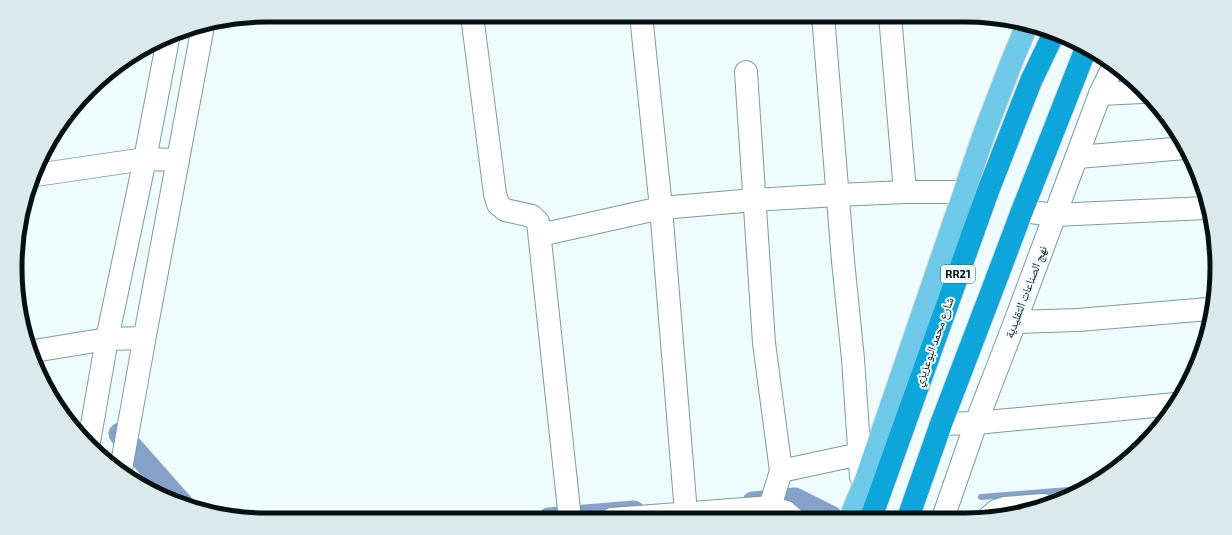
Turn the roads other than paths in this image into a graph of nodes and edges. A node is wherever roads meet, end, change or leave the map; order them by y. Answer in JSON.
{"nodes":[{"id":1,"x":473,"y":22,"type":"edge"},
{"id":2,"x":642,"y":22,"type":"edge"},
{"id":3,"x":824,"y":22,"type":"edge"},
{"id":4,"x":891,"y":22,"type":"edge"},
{"id":5,"x":1025,"y":29,"type":"edge"},
{"id":6,"x":202,"y":31,"type":"edge"},
{"id":7,"x":1051,"y":38,"type":"edge"},
{"id":8,"x":167,"y":44,"type":"edge"},
{"id":9,"x":1084,"y":53,"type":"edge"},
{"id":10,"x":1111,"y":70,"type":"edge"},
{"id":11,"x":746,"y":72,"type":"dead end"},
{"id":12,"x":1136,"y":92,"type":"edge"},
{"id":13,"x":1100,"y":94,"type":"junction"},
{"id":14,"x":1179,"y":148,"type":"edge"},
{"id":15,"x":1078,"y":156,"type":"junction"},
{"id":16,"x":145,"y":159,"type":"junction"},
{"id":17,"x":178,"y":160,"type":"junction"},
{"id":18,"x":41,"y":174,"type":"edge"},
{"id":19,"x":905,"y":192,"type":"junction"},
{"id":20,"x":965,"y":192,"type":"junction"},
{"id":21,"x":837,"y":194,"type":"junction"},
{"id":22,"x":755,"y":200,"type":"junction"},
{"id":23,"x":661,"y":208,"type":"junction"},
{"id":24,"x":1203,"y":208,"type":"edge"},
{"id":25,"x":1022,"y":211,"type":"junction"},
{"id":26,"x":1055,"y":215,"type":"junction"},
{"id":27,"x":540,"y":235,"type":"junction"},
{"id":28,"x":1206,"y":309,"type":"edge"},
{"id":29,"x":1015,"y":322,"type":"junction"},
{"id":30,"x":144,"y":338,"type":"junction"},
{"id":31,"x":107,"y":339,"type":"junction"},
{"id":32,"x":37,"y":351,"type":"edge"},
{"id":33,"x":1168,"y":405,"type":"edge"},
{"id":34,"x":976,"y":423,"type":"junction"},
{"id":35,"x":941,"y":424,"type":"junction"},
{"id":36,"x":90,"y":437,"type":"edge"},
{"id":37,"x":860,"y":454,"type":"junction"},
{"id":38,"x":122,"y":465,"type":"edge"},
{"id":39,"x":781,"y":471,"type":"junction"},
{"id":40,"x":874,"y":486,"type":"junction"},
{"id":41,"x":770,"y":507,"type":"junction"},
{"id":42,"x":1015,"y":507,"type":"edge"},
{"id":43,"x":996,"y":511,"type":"edge"},
{"id":44,"x":569,"y":513,"type":"edge"},
{"id":45,"x":686,"y":513,"type":"joint"},
{"id":46,"x":787,"y":513,"type":"edge"},
{"id":47,"x":854,"y":513,"type":"edge"},
{"id":48,"x":871,"y":513,"type":"edge"},
{"id":49,"x":910,"y":513,"type":"edge"},
{"id":50,"x":945,"y":513,"type":"edge"}],
"edges":[{"from":1,"to":27,"type":"street"},
{"from":2,"to":23,"type":"street"},
{"from":3,"to":21,"type":"street"},
{"from":4,"to":19,"type":"street"},
{"from":5,"to":20,"type":"main road"},
{"from":6,"to":17,"type":"street"},
{"from":7,"to":40,"type":"highway","name":"شارع محمد البوعزيزي","number":"RR21"},
{"from":8,"to":16,"type":"street"},
{"from":9,"to":25,"type":"highway"},
{"from":10,"to":13,"type":"street","name":"نهج الصناعات التقليدية"},
{"from":11,"to":22,"type":"street"},
{"from":12,"to":13,"type":"street"},
{"from":13,"to":15,"type":"street","name":"نهج الصناعات التقليدية"},
{"from":14,"to":15,"type":"street"},
{"from":15,"to":26,"type":"street","name":"نهج الصناعات التقليدية"},
{"from":16,"to":17,"type":"street"},
{"from":16,"to":18,"type":"street"},
{"from":16,"to":31,"type":"street"},
{"from":17,"to":30,"type":"street"},
{"from":19,"to":20,"type":"street"},
{"from":19,"to":21,"type":"street"},
{"from":20,"to":40,"type":"main road"},
{"from":21,"to":22,"type":"street"},
{"from":21,"to":37,"type":"street"},
{"from":22,"to":23,"type":"street"},
{"from":22,"to":39,"type":"street"},
{"from":23,"to":27,"type":"street"},
{"from":23,"to":45,"type":"street"},
{"from":24,"to":26,"type":"street"},
{"from":25,"to":26,"type":"street"},
{"from":25,"to":35,"type":"highway"},
{"from":26,"to":29,"type":"street","name":"نهج الصناعات التقليدية"},
{"from":27,"to":44,"type":"street"},
{"from":28,"to":29,"type":"street"},
{"from":29,"to":34,"type":"street","name":"نهج الصناعات التقليدية"},
{"from":30,"to":31,"type":"street"},
{"from":30,"to":38,"type":"street"},
{"from":31,"to":32,"type":"street"},
{"from":31,"to":36,"type":"street"},
{"from":33,"to":34,"type":"street"},
{"from":34,"to":35,"type":"street"},
{"from":34,"to":50,"type":"street","name":"نهج الصناعات التقليدية"},
{"from":35,"to":49,"type":"highway"},
{"from":37,"to":39,"type":"street"},
{"from":37,"to":40,"type":"street"},
{"from":39,"to":41,"type":"street"},
{"from":40,"to":47,"type":"main road"},
{"from":40,"to":48,"type":"highway","name":"شارع محمد البوعزيزي","number":"RR21"},
{"from":41,"to":45,"type":"street"},
{"from":41,"to":46,"type":"street"},
{"from":42,"to":43,"type":"street"}]}
